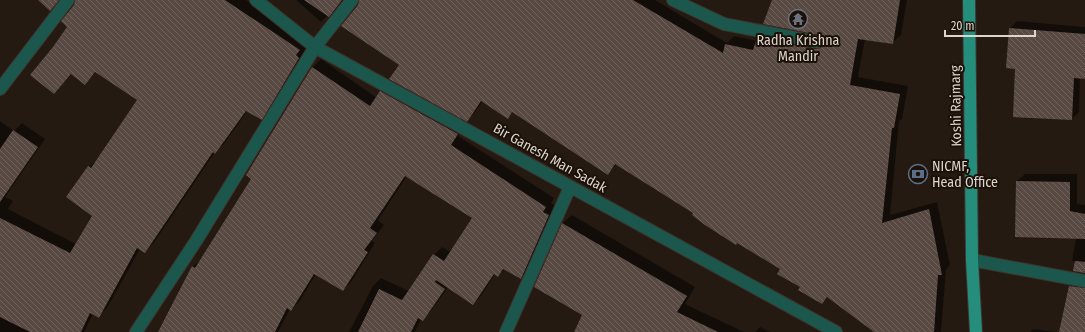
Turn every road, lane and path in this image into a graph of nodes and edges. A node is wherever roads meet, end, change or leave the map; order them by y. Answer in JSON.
{"nodes":[{"id":1,"x":68,"y":0,"type":"edge"},
{"id":2,"x":256,"y":0,"type":"edge"},
{"id":3,"x":352,"y":0,"type":"edge"},
{"id":4,"x":673,"y":0,"type":"edge"},
{"id":5,"x":969,"y":0,"type":"edge"},
{"id":6,"x":817,"y":42,"type":"dead end"},
{"id":7,"x":315,"y":47,"type":"junction"},
{"id":8,"x":0,"y":89,"type":"edge"},
{"id":9,"x":570,"y":187,"type":"junction"},
{"id":10,"x":972,"y":260,"type":"junction"},
{"id":11,"x":1085,"y":281,"type":"edge"},
{"id":12,"x":136,"y":332,"type":"edge"},
{"id":13,"x":506,"y":332,"type":"edge"},
{"id":14,"x":836,"y":332,"type":"edge"},
{"id":15,"x":976,"y":332,"type":"edge"}],
"edges":[{"from":1,"to":8,"type":"street"},
{"from":2,"to":7,"type":"street","name":"Bir Ganesh Man Sadak"},
{"from":3,"to":7,"type":"street"},
{"from":4,"to":6,"type":"street"},
{"from":5,"to":10,"type":"main road","name":"Koshi Rajmarg"},
{"from":7,"to":9,"type":"street","name":"Bir Ganesh Man Sadak"},
{"from":7,"to":12,"type":"street"},
{"from":9,"to":13,"type":"street"},
{"from":9,"to":14,"type":"street","name":"Bir Ganesh Man Sadak"},
{"from":10,"to":11,"type":"street"},
{"from":10,"to":15,"type":"main road","name":"Koshi Rajmarg"}]}
